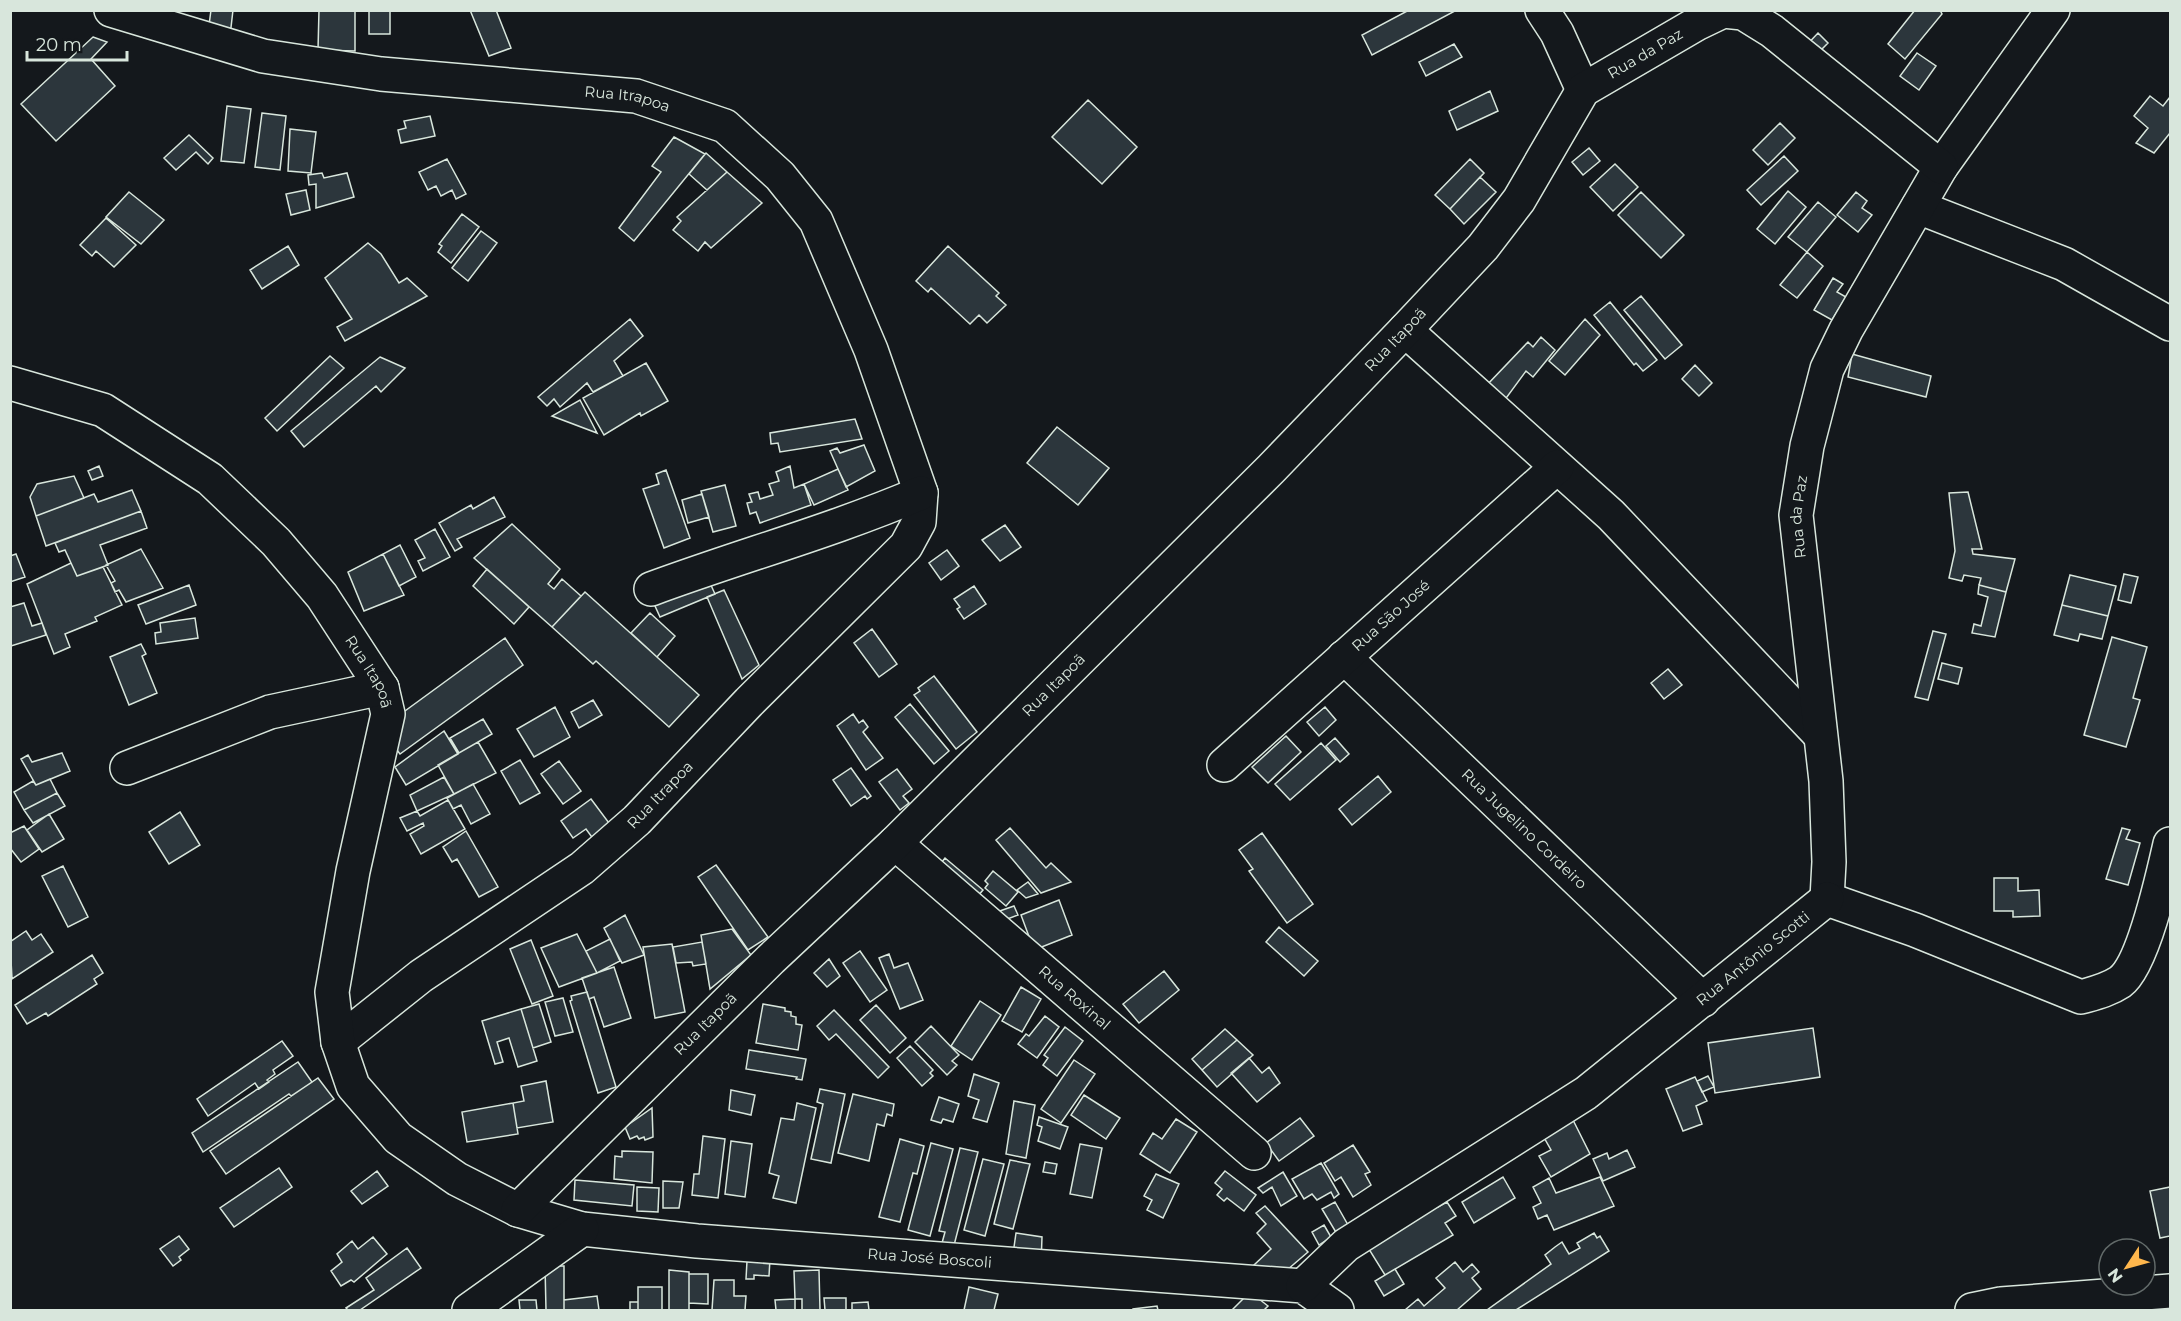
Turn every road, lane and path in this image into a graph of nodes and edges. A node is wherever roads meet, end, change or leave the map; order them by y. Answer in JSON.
{"nodes":[{"id":1,"x":111,"y":10,"type":"edge"},
{"id":2,"x":1542,"y":10,"type":"edge"},
{"id":3,"x":2054,"y":10,"type":"edge"},
{"id":4,"x":1583,"y":90,"type":"junction"},
{"id":5,"x":1941,"y":167,"type":"junction"},
{"id":6,"x":1918,"y":207,"type":"junction"},
{"id":7,"x":2170,"y":324,"type":"edge"},
{"id":8,"x":1405,"y":330,"type":"junction"},
{"id":9,"x":10,"y":382,"type":"edge"},
{"id":10,"x":1557,"y":467,"type":"junction"},
{"id":11,"x":921,"y":494,"type":"junction"},
{"id":12,"x":651,"y":589,"type":"dead end"},
{"id":13,"x":1344,"y":657,"type":"junction"},
{"id":14,"x":382,"y":688,"type":"junction"},
{"id":15,"x":1820,"y":735,"type":"junction"},
{"id":16,"x":1224,"y":765,"type":"dead end"},
{"id":17,"x":128,"y":768,"type":"dead end"},
{"id":18,"x":895,"y":843,"type":"junction"},
{"id":19,"x":2170,"y":844,"type":"edge"},
{"id":20,"x":1827,"y":899,"type":"junction"},
{"id":21,"x":1703,"y":1000,"type":"junction"},
{"id":22,"x":338,"y":1042,"type":"junction"},
{"id":23,"x":1254,"y":1153,"type":"dead end"},
{"id":24,"x":518,"y":1210,"type":"junction"},
{"id":25,"x":582,"y":1229,"type":"junction"},
{"id":26,"x":1303,"y":1286,"type":"junction"},
{"id":27,"x":2170,"y":1291,"type":"edge"},
{"id":28,"x":469,"y":1311,"type":"edge"},
{"id":29,"x":1337,"y":1311,"type":"edge"},
{"id":30,"x":1971,"y":1311,"type":"edge"}],
"edges":[{"from":1,"to":11,"type":"street","name":"Rua Itrapoa"},
{"from":2,"to":4,"type":"street"},
{"from":3,"to":5,"type":"street","name":"Rua da Paz"},
{"from":4,"to":5,"type":"street","name":"Rua da Paz"},
{"from":4,"to":8,"type":"street","name":"Rua Itapoã"},
{"from":5,"to":6,"type":"street","name":"Rua da Paz"},
{"from":6,"to":7,"type":"street"},
{"from":6,"to":15,"type":"street","name":"Rua da Paz"},
{"from":8,"to":10,"type":"street"},
{"from":8,"to":18,"type":"street","name":"Rua Itapoã"},
{"from":9,"to":14,"type":"street","name":"Rua Itapoã"},
{"from":10,"to":13,"type":"street","name":"Rua São José"},
{"from":10,"to":15,"type":"street"},
{"from":11,"to":12,"type":"street"},
{"from":11,"to":22,"type":"street","name":"Rua Itrapoa"},
{"from":13,"to":16,"type":"street","name":"Rua São José"},
{"from":13,"to":21,"type":"street","name":"Rua Jugelino Cordeiro"},
{"from":14,"to":17,"type":"street"},
{"from":14,"to":22,"type":"street","name":"Rua Itapoã"},
{"from":15,"to":20,"type":"street","name":"Rua da Paz"},
{"from":18,"to":23,"type":"street","name":"Rua Roxinal"},
{"from":18,"to":24,"type":"street","name":"Rua Itapoã"},
{"from":19,"to":20,"type":"street"},
{"from":20,"to":21,"type":"street","name":"Rua Antônio Scotti"},
{"from":21,"to":26,"type":"street","name":"Rua Antônio Scotti"},
{"from":22,"to":24,"type":"street","name":"Rua Itapoã"},
{"from":24,"to":25,"type":"street","name":"Rua José Boscoli"},
{"from":25,"to":26,"type":"street","name":"Rua José Boscoli"},
{"from":25,"to":28,"type":"street"},
{"from":26,"to":29,"type":"street"},
{"from":27,"to":30,"type":"street"}]}
